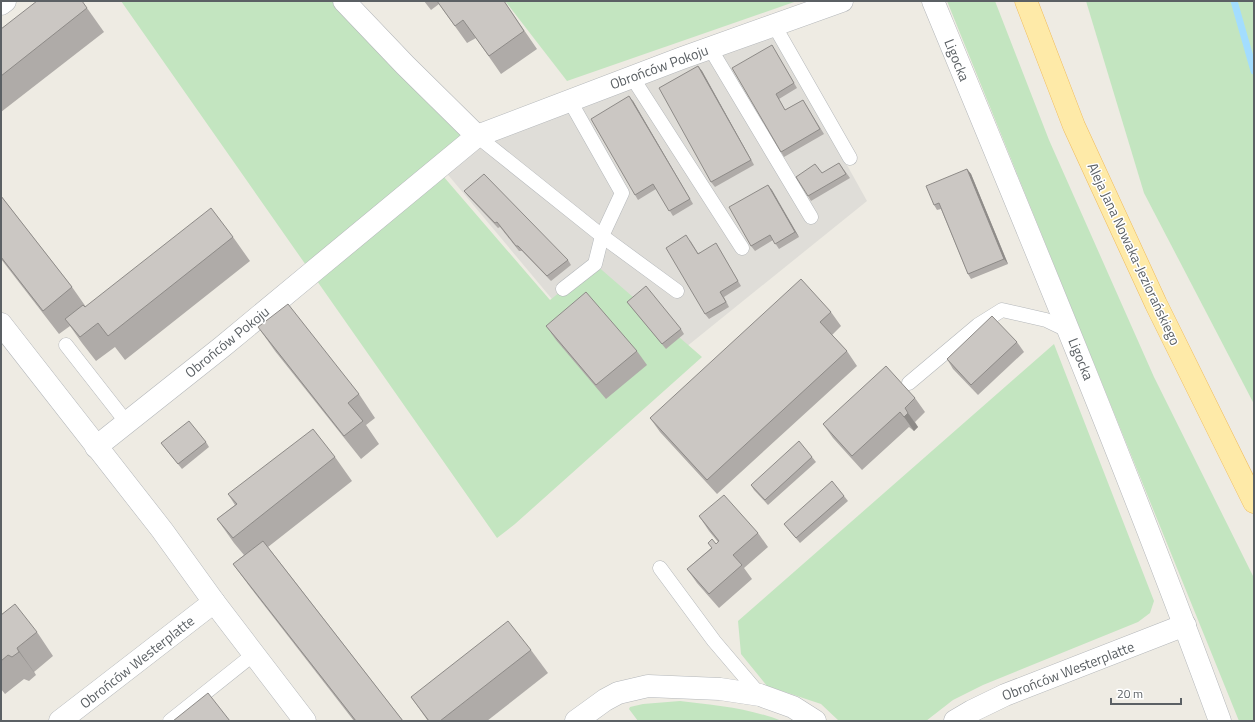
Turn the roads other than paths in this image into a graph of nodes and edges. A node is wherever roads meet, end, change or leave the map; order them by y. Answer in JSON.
{"nodes":[{"id":1,"x":5,"y":1,"type":"edge"},
{"id":2,"x":344,"y":1,"type":"edge"},
{"id":3,"x":842,"y":1,"type":"edge"},
{"id":4,"x":933,"y":1,"type":"edge"},
{"id":5,"x":1026,"y":1,"type":"edge"},
{"id":6,"x":1,"y":4,"type":"edge"},
{"id":7,"x":774,"y":26,"type":"junction"},
{"id":8,"x":710,"y":48,"type":"junction"},
{"id":9,"x":632,"y":77,"type":"junction"},
{"id":10,"x":570,"y":101,"type":"junction"},
{"id":11,"x":477,"y":136,"type":"junction"},
{"id":12,"x":850,"y":158,"type":"dead end"},
{"id":13,"x":811,"y":217,"type":"dead end"},
{"id":14,"x":602,"y":236,"type":"junction"},
{"id":15,"x":742,"y":248,"type":"dead end"},
{"id":16,"x":563,"y":289,"type":"dead end"},
{"id":17,"x":677,"y":291,"type":"dead end"},
{"id":18,"x":1,"y":324,"type":"edge"},
{"id":19,"x":1069,"y":331,"type":"junction"},
{"id":20,"x":66,"y":345,"type":"edge"},
{"id":21,"x":909,"y":383,"type":"dead end"},
{"id":22,"x":127,"y":423,"type":"junction"},
{"id":23,"x":96,"y":447,"type":"junction"},
{"id":24,"x":1254,"y":502,"type":"edge"},
{"id":25,"x":660,"y":568,"type":"dead end"},
{"id":26,"x":214,"y":602,"type":"junction"},
{"id":27,"x":1185,"y":625,"type":"junction"},
{"id":28,"x":254,"y":654,"type":"junction"},
{"id":29,"x":760,"y":695,"type":"junction"},
{"id":30,"x":60,"y":721,"type":"edge"},
{"id":31,"x":170,"y":721,"type":"edge"},
{"id":32,"x":306,"y":721,"type":"edge"},
{"id":33,"x":576,"y":721,"type":"edge"},
{"id":34,"x":815,"y":721,"type":"edge"},
{"id":35,"x":954,"y":721,"type":"edge"},
{"id":36,"x":1220,"y":721,"type":"edge"}],
"edges":[{"from":1,"to":6,"type":"street"},
{"from":2,"to":11,"type":"street"},
{"from":3,"to":7,"type":"street","name":"Obrońców Pokoju"},
{"from":4,"to":19,"type":"street","name":"Ligocka"},
{"from":5,"to":24,"type":"main road","name":"Aleja Jana Nowaka-Jeziorańskiego"},
{"from":7,"to":8,"type":"street","name":"Obrońców Pokoju"},
{"from":7,"to":12,"type":"lane"},
{"from":8,"to":9,"type":"street","name":"Obrońców Pokoju"},
{"from":8,"to":13,"type":"lane"},
{"from":9,"to":10,"type":"street","name":"Obrońców Pokoju"},
{"from":9,"to":15,"type":"lane"},
{"from":10,"to":11,"type":"street","name":"Obrońców Pokoju"},
{"from":10,"to":14,"type":"lane"},
{"from":11,"to":14,"type":"lane"},
{"from":11,"to":22,"type":"street","name":"Obrońców Pokoju"},
{"from":14,"to":16,"type":"lane"},
{"from":14,"to":17,"type":"lane"},
{"from":18,"to":23,"type":"street"},
{"from":19,"to":21,"type":"lane"},
{"from":19,"to":27,"type":"street","name":"Ligocka"},
{"from":20,"to":22,"type":"lane"},
{"from":22,"to":23,"type":"street","name":"Obrońców Pokoju"},
{"from":23,"to":26,"type":"street"},
{"from":25,"to":29,"type":"lane"},
{"from":26,"to":28,"type":"street"},
{"from":26,"to":30,"type":"street","name":"Obrońców Westerplatte"},
{"from":27,"to":35,"type":"street","name":"Obrońców Westerplatte"},
{"from":27,"to":36,"type":"street","name":"Ligocka"},
{"from":28,"to":31,"type":"lane"},
{"from":28,"to":32,"type":"street"},
{"from":29,"to":33,"type":"street"},
{"from":29,"to":34,"type":"street"}]}
